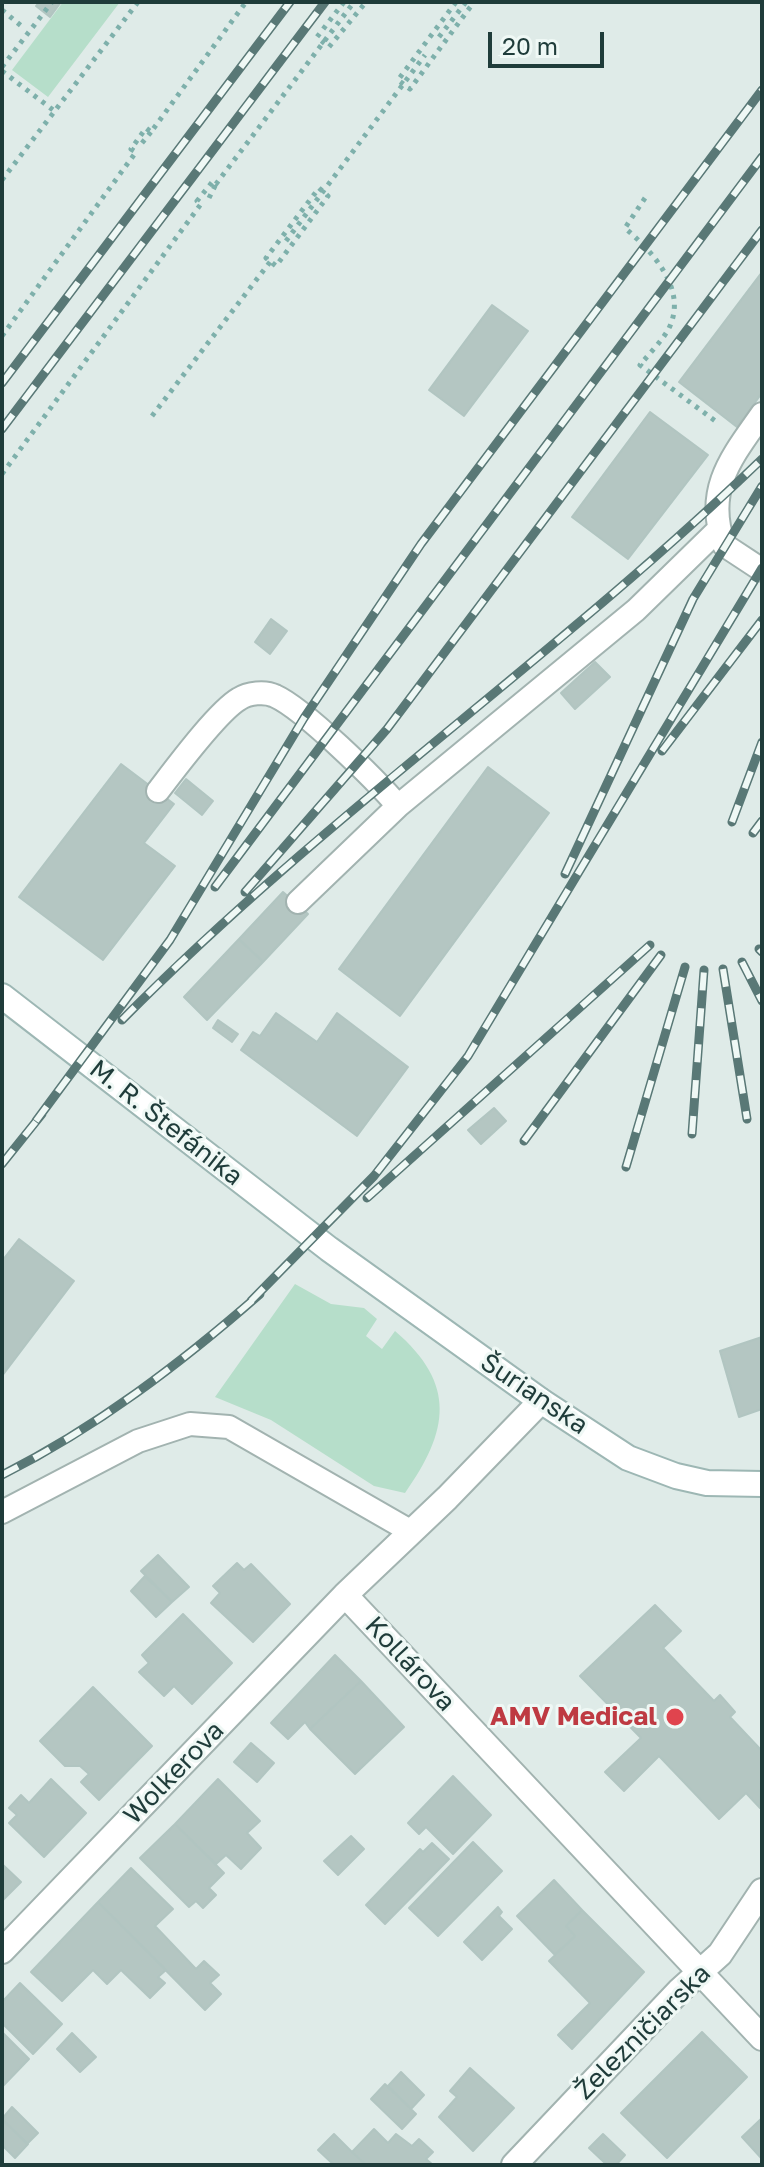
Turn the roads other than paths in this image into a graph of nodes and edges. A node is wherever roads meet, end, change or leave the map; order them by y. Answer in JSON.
{"nodes":[{"id":1,"x":762,"y":414,"type":"edge"},
{"id":2,"x":719,"y":529,"type":"junction"},
{"id":3,"x":762,"y":570,"type":"edge"},
{"id":4,"x":158,"y":791,"type":"dead end"},
{"id":5,"x":398,"y":806,"type":"junction"},
{"id":6,"x":298,"y":902,"type":"dead end"},
{"id":7,"x":2,"y":996,"type":"edge"},
{"id":8,"x":329,"y":1249,"type":"joint"},
{"id":9,"x":541,"y":1401,"type":"junction"},
{"id":10,"x":762,"y":1484,"type":"edge"},
{"id":11,"x":2,"y":1512,"type":"edge"},
{"id":12,"x":410,"y":1531,"type":"junction"},
{"id":13,"x":345,"y":1595,"type":"junction"},
{"id":14,"x":762,"y":1891,"type":"edge"},
{"id":15,"x":2,"y":1951,"type":"edge"},
{"id":16,"x":699,"y":1974,"type":"junction"},
{"id":17,"x":762,"y":2038,"type":"edge"},
{"id":18,"x":514,"y":2165,"type":"edge"}],
"edges":[{"from":1,"to":2,"type":"lane"},
{"from":2,"to":3,"type":"lane"},
{"from":2,"to":5,"type":"lane"},
{"from":4,"to":5,"type":"lane"},
{"from":5,"to":6,"type":"lane"},
{"from":7,"to":8,"type":"street","name":"M. R. Štefánika"},
{"from":8,"to":9,"type":"street","name":"Šurianska"},
{"from":9,"to":10,"type":"street","name":"Šurianska"},
{"from":9,"to":12,"type":"street","name":"Kollárova"},
{"from":11,"to":12,"type":"lane"},
{"from":12,"to":13,"type":"street","name":"Kollárova"},
{"from":13,"to":15,"type":"street","name":"Wolkerova"},
{"from":13,"to":16,"type":"street","name":"Kollárova"},
{"from":14,"to":16,"type":"street","name":"Železničiarska"},
{"from":16,"to":17,"type":"street","name":"Kollárova"},
{"from":16,"to":18,"type":"street","name":"Železničiarska"}]}
